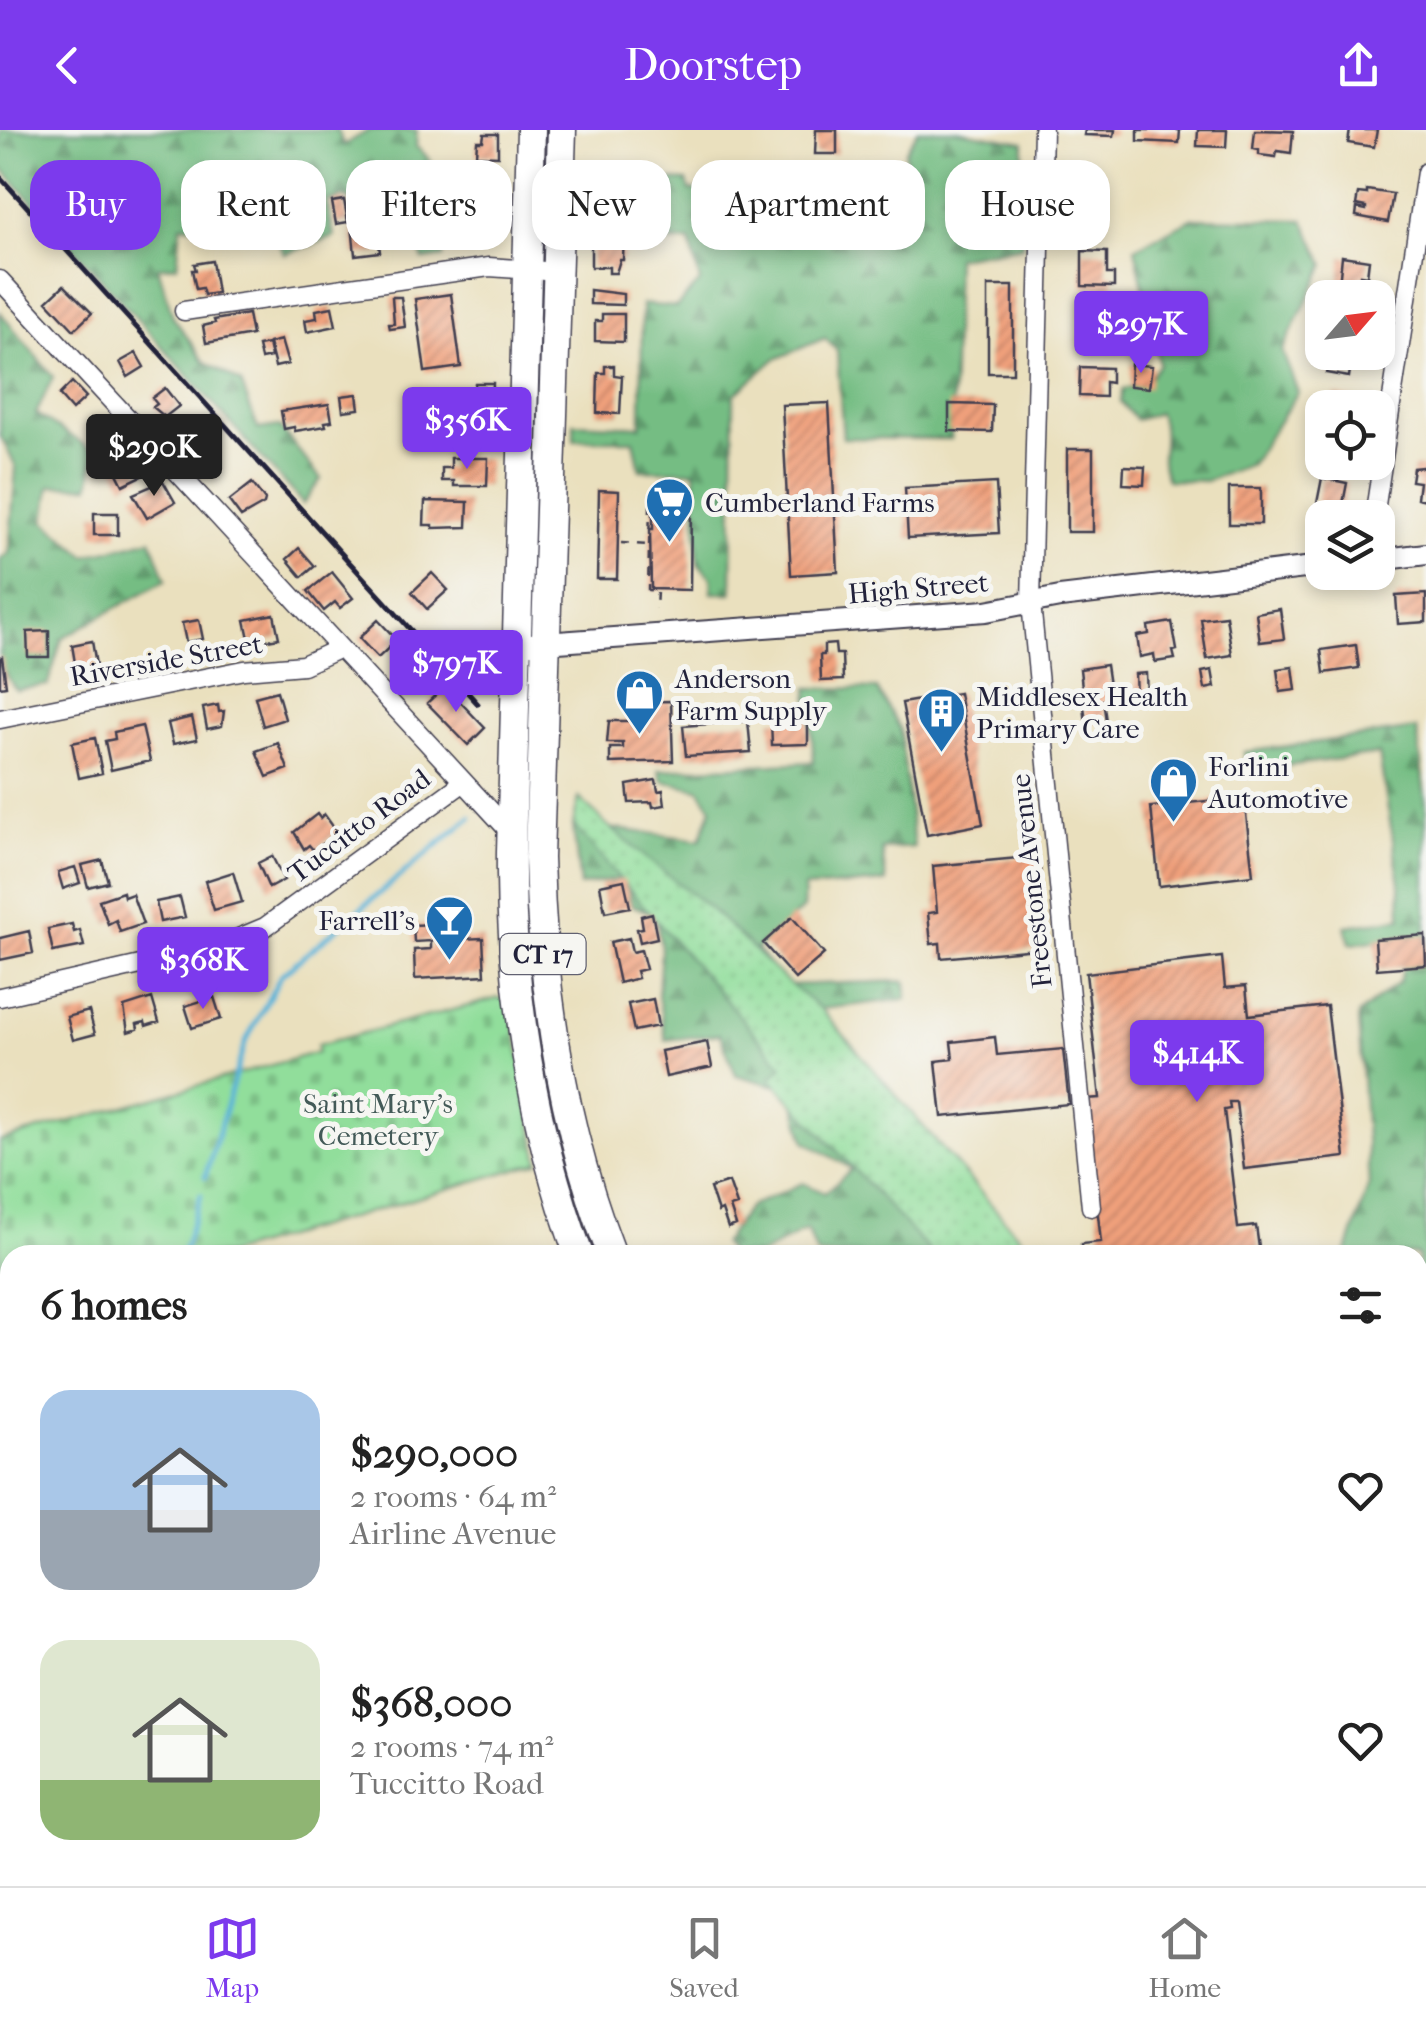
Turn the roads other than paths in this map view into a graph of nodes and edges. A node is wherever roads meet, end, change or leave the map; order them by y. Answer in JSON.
{"nodes":[{"id":1,"x":532,"y":130,"type":"edge"},
{"id":2,"x":562,"y":130,"type":"edge"},
{"id":3,"x":1043,"y":130,"type":"edge"},
{"id":4,"x":1426,"y":172,"type":"edge"},
{"id":5,"x":528,"y":268,"type":"junction"},
{"id":6,"x":558,"y":272,"type":"junction"},
{"id":7,"x":0,"y":280,"type":"edge"},
{"id":8,"x":184,"y":310,"type":"dead end"},
{"id":9,"x":1377,"y":500,"type":"edge"},
{"id":10,"x":1426,"y":554,"type":"edge"},
{"id":11,"x":1395,"y":558,"type":"edge"},
{"id":12,"x":1305,"y":568,"type":"edge"},
{"id":13,"x":1031,"y":603,"type":"junction"},
{"id":14,"x":546,"y":644,"type":"junction"},
{"id":15,"x":517,"y":645,"type":"junction"},
{"id":16,"x":340,"y":648,"type":"junction"},
{"id":17,"x":0,"y":719,"type":"edge"},
{"id":18,"x":464,"y":782,"type":"junction"},
{"id":19,"x":526,"y":833,"type":"junction"},
{"id":20,"x":0,"y":997,"type":"edge"},
{"id":21,"x":1091,"y":1207,"type":"dead end"},
{"id":22,"x":576,"y":1245,"type":"edge"},
{"id":23,"x":609,"y":1245,"type":"edge"}],
"edges":[{"from":1,"to":5,"type":"highway","number":"CT 17"},
{"from":2,"to":6,"type":"highway","number":"CT 17"},
{"from":3,"to":13,"type":"street","name":"Freestone Avenue"},
{"from":4,"to":9,"type":"street"},
{"from":5,"to":6,"type":"street"},
{"from":5,"to":8,"type":"street"},
{"from":5,"to":15,"type":"highway","number":"CT 17"},
{"from":6,"to":14,"type":"highway","number":"CT 17"},
{"from":7,"to":16,"type":"street"},
{"from":10,"to":11,"type":"street"},
{"from":12,"to":13,"type":"street","name":"High Street"},
{"from":13,"to":14,"type":"street","name":"High Street"},
{"from":13,"to":21,"type":"street","name":"Freestone Avenue"},
{"from":14,"to":15,"type":"street","name":"High Street"},
{"from":14,"to":19,"type":"highway","number":"CT 17"},
{"from":15,"to":19,"type":"highway","number":"CT 17"},
{"from":16,"to":17,"type":"street","name":"Riverside Street"},
{"from":16,"to":18,"type":"street"},
{"from":18,"to":19,"type":"street"},
{"from":18,"to":20,"type":"street","name":"Tuccitto Road"},
{"from":19,"to":22,"type":"highway","number":"CT 17"},
{"from":19,"to":23,"type":"highway","number":"CT 17"}]}
